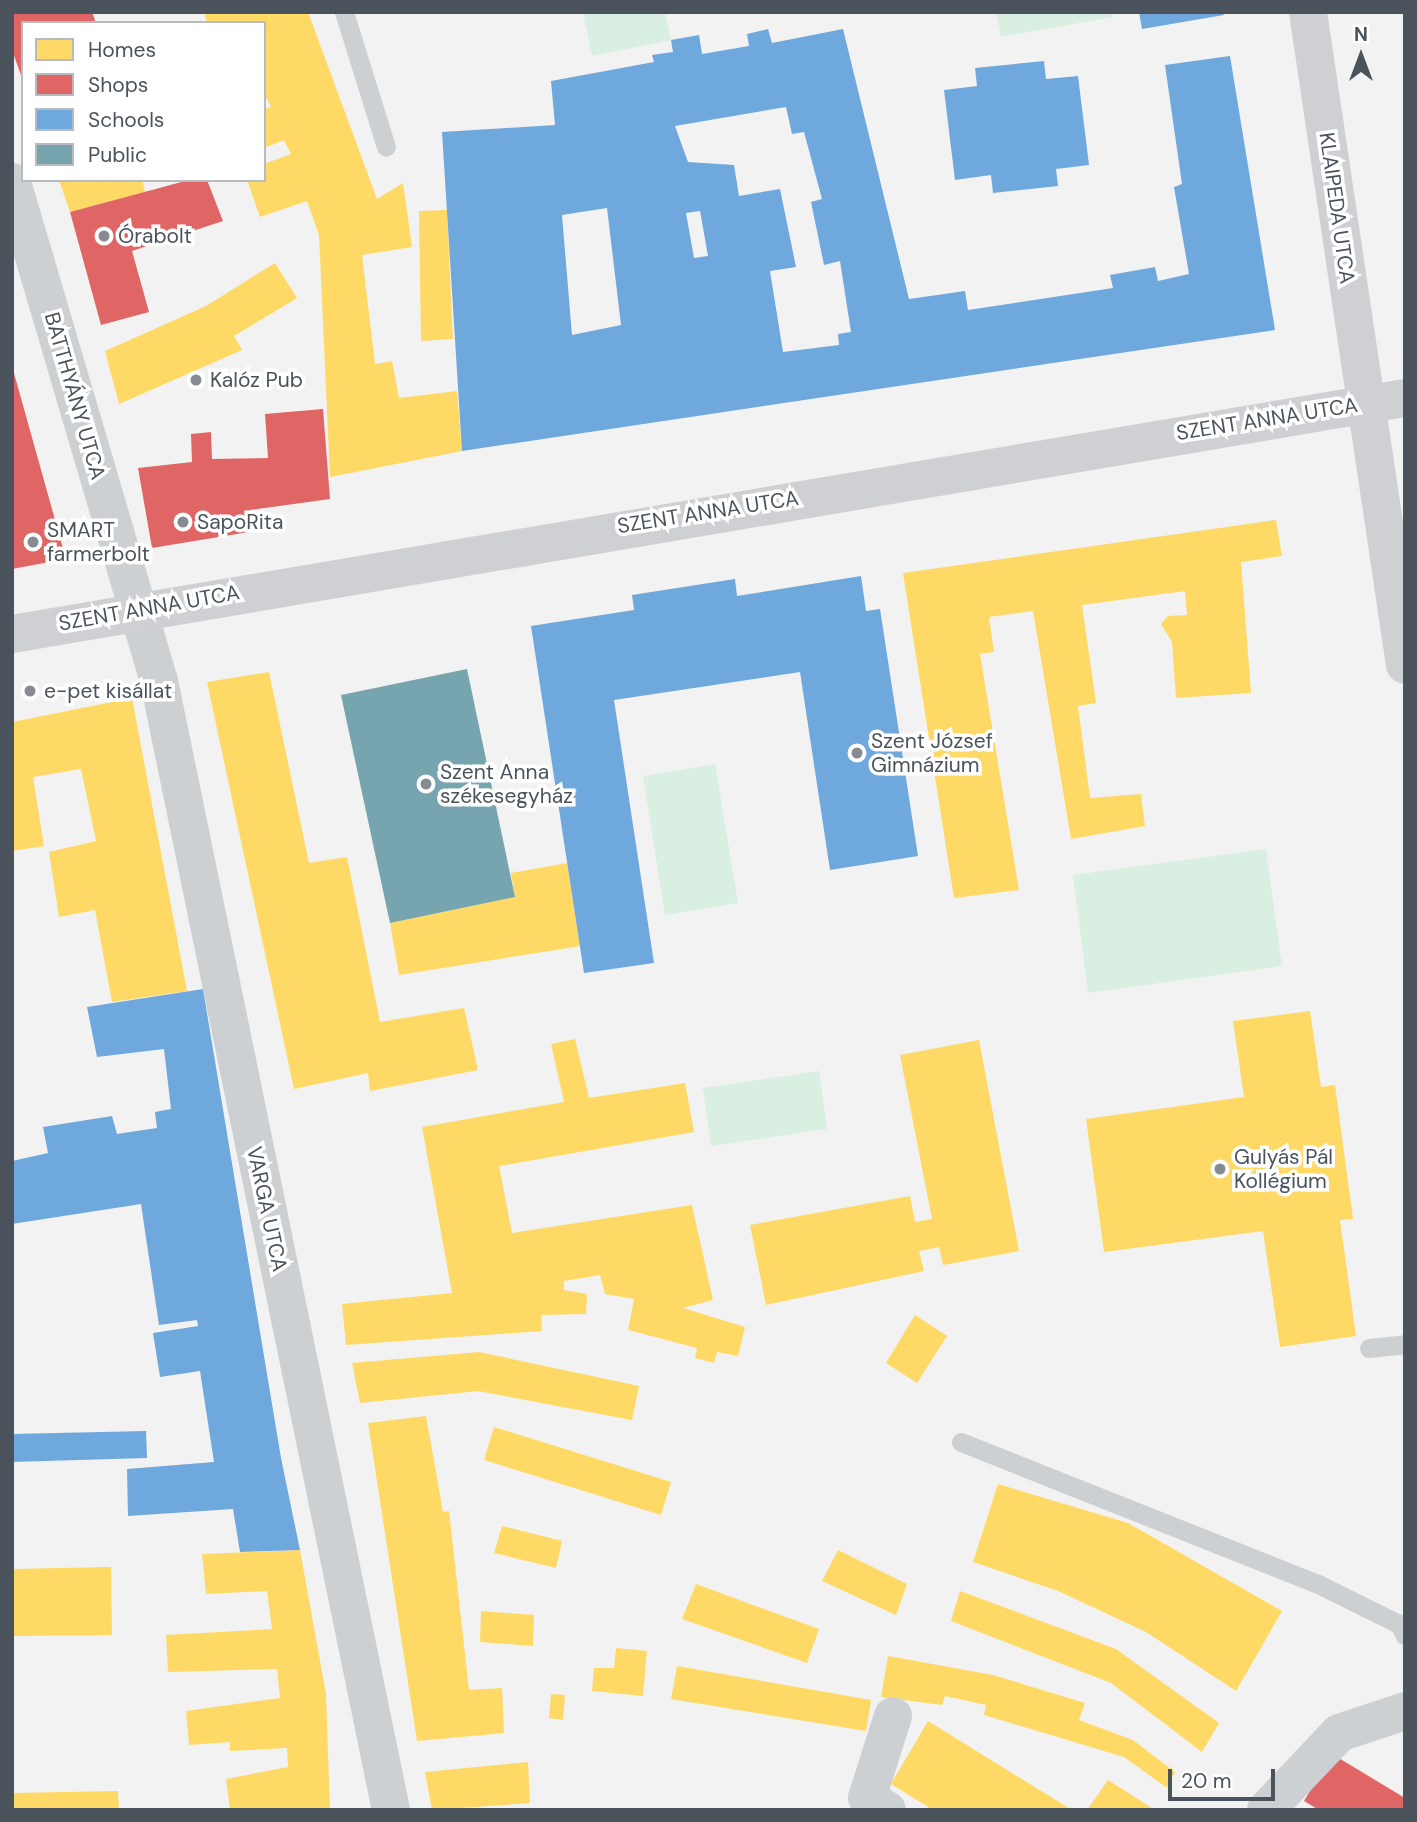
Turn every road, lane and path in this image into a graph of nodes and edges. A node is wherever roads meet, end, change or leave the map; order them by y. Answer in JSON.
{"nodes":[{"id":1,"x":344,"y":12,"type":"edge"},
{"id":2,"x":1308,"y":12,"type":"edge"},
{"id":3,"x":386,"y":147,"type":"dead end"},
{"id":4,"x":12,"y":182,"type":"edge"},
{"id":5,"x":1405,"y":398,"type":"edge"},
{"id":6,"x":1364,"y":404,"type":"junction"},
{"id":7,"x":137,"y":609,"type":"junction"},
{"id":8,"x":12,"y":634,"type":"edge"},
{"id":9,"x":1405,"y":664,"type":"edge"},
{"id":10,"x":1405,"y":1344,"type":"edge"},
{"id":11,"x":1368,"y":1348,"type":"dead end"},
{"id":12,"x":961,"y":1442,"type":"dead end"},
{"id":13,"x":1405,"y":1636,"type":"edge"},
{"id":14,"x":1405,"y":1712,"type":"edge"},
{"id":15,"x":893,"y":1716,"type":"dead end"},
{"id":16,"x":391,"y":1810,"type":"edge"},
{"id":17,"x":887,"y":1810,"type":"edge"},
{"id":18,"x":1266,"y":1810,"type":"edge"}],
"edges":[{"from":1,"to":3,"type":"lane"},
{"from":2,"to":6,"type":"street","name":"KLAIPEDA UTCA"},
{"from":4,"to":7,"type":"street","name":"BATTHYÁNY UTCA"},
{"from":5,"to":6,"type":"street","name":"SZENT ANNA UTCA"},
{"from":6,"to":7,"type":"street","name":"SZENT ANNA UTCA"},
{"from":6,"to":9,"type":"street","name":"KLAIPEDA UTCA"},
{"from":7,"to":8,"type":"street","name":"SZENT ANNA UTCA"},
{"from":7,"to":16,"type":"street","name":"VARGA UTCA"},
{"from":10,"to":11,"type":"lane"},
{"from":12,"to":13,"type":"lane"},
{"from":14,"to":18,"type":"street"},
{"from":15,"to":17,"type":"street"}]}
